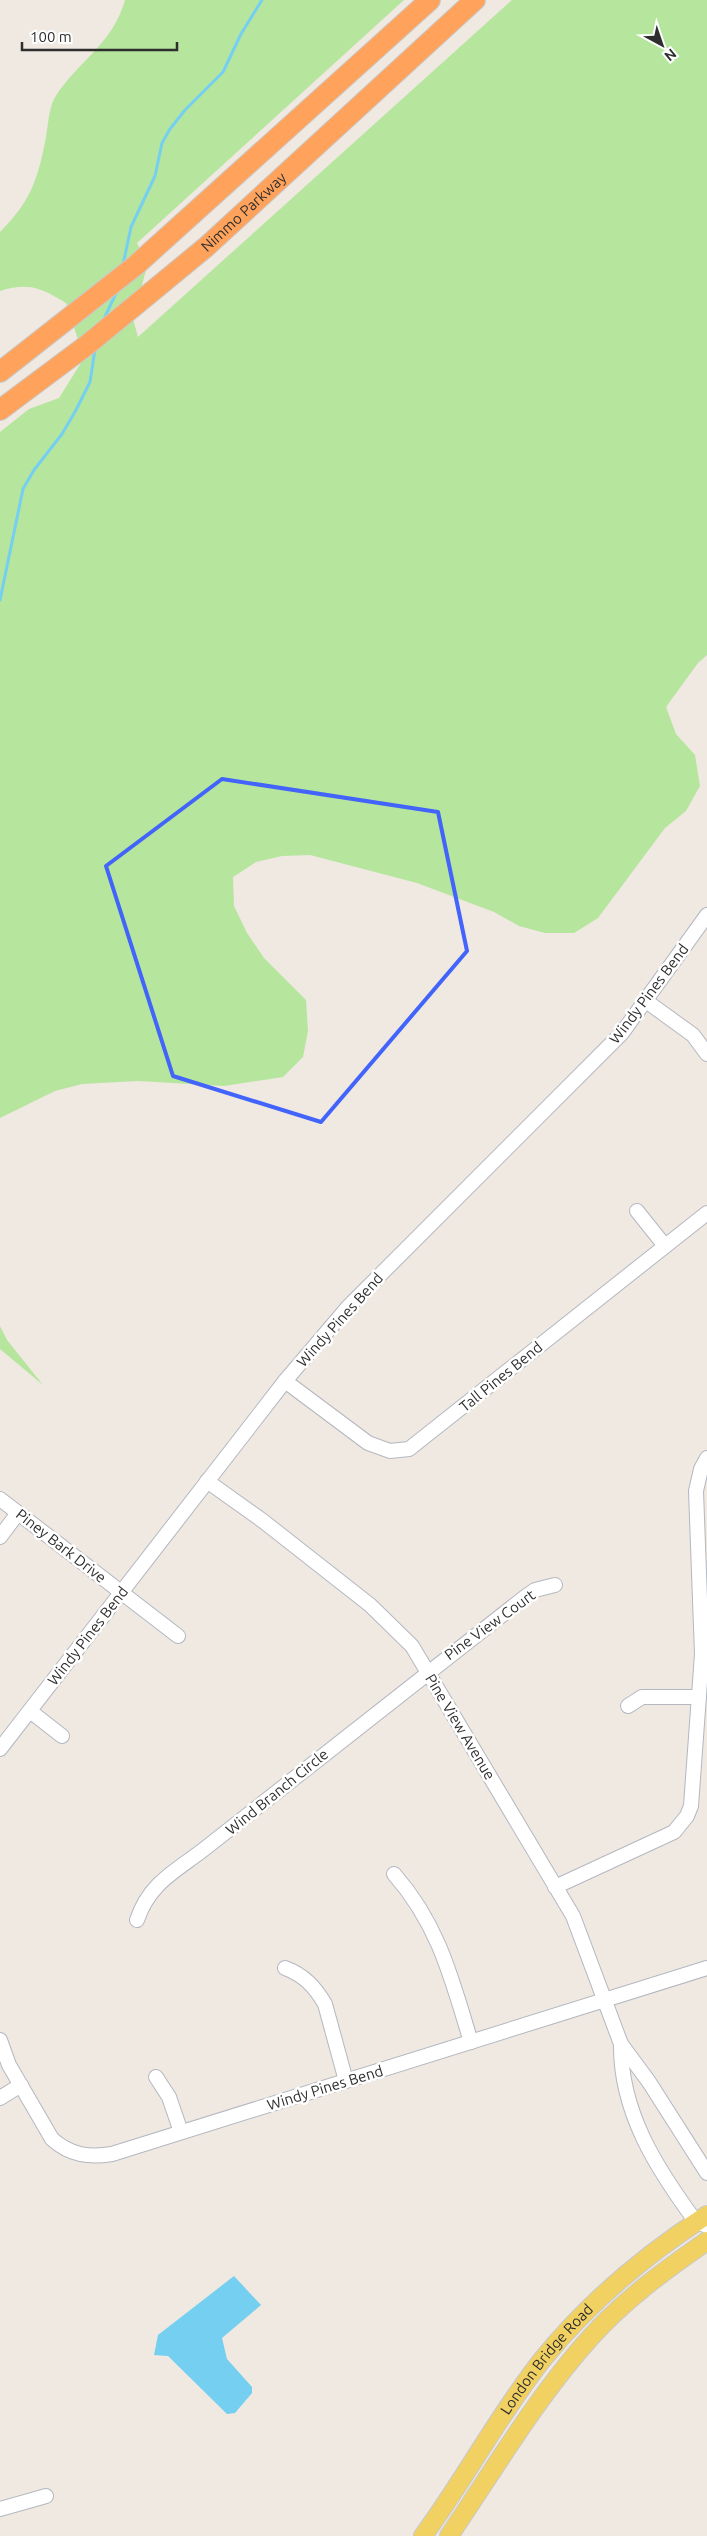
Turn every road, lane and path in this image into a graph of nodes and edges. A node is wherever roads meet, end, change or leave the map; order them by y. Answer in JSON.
{"nodes":[{"id":1,"x":430,"y":0,"type":"edge"},
{"id":2,"x":475,"y":0,"type":"edge"},
{"id":3,"x":0,"y":372,"type":"edge"},
{"id":4,"x":0,"y":410,"type":"edge"},
{"id":5,"x":707,"y":915,"type":"edge"},
{"id":6,"x":646,"y":1002,"type":"junction"},
{"id":7,"x":707,"y":1054,"type":"edge"},
{"id":8,"x":637,"y":1211,"type":"dead end"},
{"id":9,"x":707,"y":1212,"type":"edge"},
{"id":10,"x":666,"y":1246,"type":"junction"},
{"id":11,"x":285,"y":1381,"type":"junction"},
{"id":12,"x":707,"y":1458,"type":"edge"},
{"id":13,"x":207,"y":1481,"type":"junction"},
{"id":14,"x":0,"y":1499,"type":"edge"},
{"id":15,"x":18,"y":1514,"type":"junction"},
{"id":16,"x":0,"y":1538,"type":"edge"},
{"id":17,"x":556,"y":1585,"type":"dead end"},
{"id":18,"x":122,"y":1593,"type":"junction"},
{"id":19,"x":178,"y":1636,"type":"dead end"},
{"id":20,"x":428,"y":1672,"type":"junction"},
{"id":21,"x":700,"y":1698,"type":"junction"},
{"id":22,"x":628,"y":1706,"type":"dead end"},
{"id":23,"x":30,"y":1711,"type":"junction"},
{"id":24,"x":62,"y":1736,"type":"dead end"},
{"id":25,"x":0,"y":1750,"type":"edge"},
{"id":26,"x":394,"y":1874,"type":"dead end"},
{"id":27,"x":555,"y":1887,"type":"junction"},
{"id":28,"x":137,"y":1920,"type":"dead end"},
{"id":29,"x":285,"y":1968,"type":"dead end"},
{"id":30,"x":707,"y":1968,"type":"edge"},
{"id":31,"x":605,"y":2002,"type":"junction"},
{"id":32,"x":0,"y":2040,"type":"edge"},
{"id":33,"x":471,"y":2042,"type":"junction"},
{"id":34,"x":621,"y":2044,"type":"junction"},
{"id":35,"x":156,"y":2076,"type":"dead end"},
{"id":36,"x":346,"y":2081,"type":"junction"},
{"id":37,"x":21,"y":2085,"type":"junction"},
{"id":38,"x":0,"y":2098,"type":"edge"},
{"id":39,"x":181,"y":2132,"type":"junction"},
{"id":40,"x":707,"y":2173,"type":"edge"},
{"id":41,"x":703,"y":2221,"type":"edge"},
{"id":42,"x":707,"y":2242,"type":"edge"},
{"id":43,"x":46,"y":2496,"type":"dead end"},
{"id":44,"x":0,"y":2509,"type":"edge"},
{"id":45,"x":422,"y":2536,"type":"edge"},
{"id":46,"x":449,"y":2536,"type":"edge"}],
"edges":[{"from":1,"to":3,"type":"highway","name":"Nimmo Parkway"},
{"from":2,"to":4,"type":"highway","name":"Nimmo Parkway"},
{"from":5,"to":6,"type":"street","name":"Windy Pines Bend"},
{"from":6,"to":7,"type":"street"},
{"from":6,"to":11,"type":"street","name":"Windy Pines Bend"},
{"from":8,"to":10,"type":"street"},
{"from":9,"to":10,"type":"street","name":"Tall Pines Bend"},
{"from":10,"to":11,"type":"street","name":"Tall Pines Bend"},
{"from":11,"to":13,"type":"street","name":"Windy Pines Bend"},
{"from":12,"to":21,"type":"street"},
{"from":13,"to":18,"type":"street","name":"Windy Pines Bend"},
{"from":13,"to":20,"type":"street","name":"Pine View Avenue"},
{"from":14,"to":15,"type":"street","name":"Piney Bark Drive"},
{"from":15,"to":16,"type":"street"},
{"from":15,"to":18,"type":"street","name":"Piney Bark Drive"},
{"from":17,"to":20,"type":"street","name":"Pine View Court"},
{"from":18,"to":19,"type":"street","name":"Piney Bark Drive"},
{"from":18,"to":23,"type":"street","name":"Windy Pines Bend"},
{"from":20,"to":27,"type":"street","name":"Pine View Avenue"},
{"from":20,"to":28,"type":"street","name":"Wind Branch Circle"},
{"from":21,"to":22,"type":"street"},
{"from":21,"to":27,"type":"street"},
{"from":23,"to":24,"type":"street"},
{"from":23,"to":25,"type":"street","name":"Windy Pines Bend"},
{"from":26,"to":33,"type":"street"},
{"from":27,"to":31,"type":"street","name":"Pine View Avenue"},
{"from":29,"to":36,"type":"street"},
{"from":30,"to":31,"type":"street","name":"Windy Pines Bend"},
{"from":31,"to":33,"type":"street","name":"Windy Pines Bend"},
{"from":31,"to":34,"type":"street","name":"Pine View Avenue"},
{"from":32,"to":37,"type":"street","name":"Windy Pines Bend"},
{"from":33,"to":36,"type":"street","name":"Windy Pines Bend"},
{"from":34,"to":40,"type":"street","name":"Pine View Avenue"},
{"from":34,"to":41,"type":"street","name":"Pine View Avenue"},
{"from":35,"to":39,"type":"street"},
{"from":36,"to":39,"type":"street","name":"Windy Pines Bend"},
{"from":37,"to":38,"type":"street"},
{"from":37,"to":39,"type":"street","name":"Windy Pines Bend"},
{"from":41,"to":45,"type":"main road","name":"London Bridge Road"},
{"from":42,"to":46,"type":"main road","name":"London Bridge Road"},
{"from":43,"to":44,"type":"street"}]}
